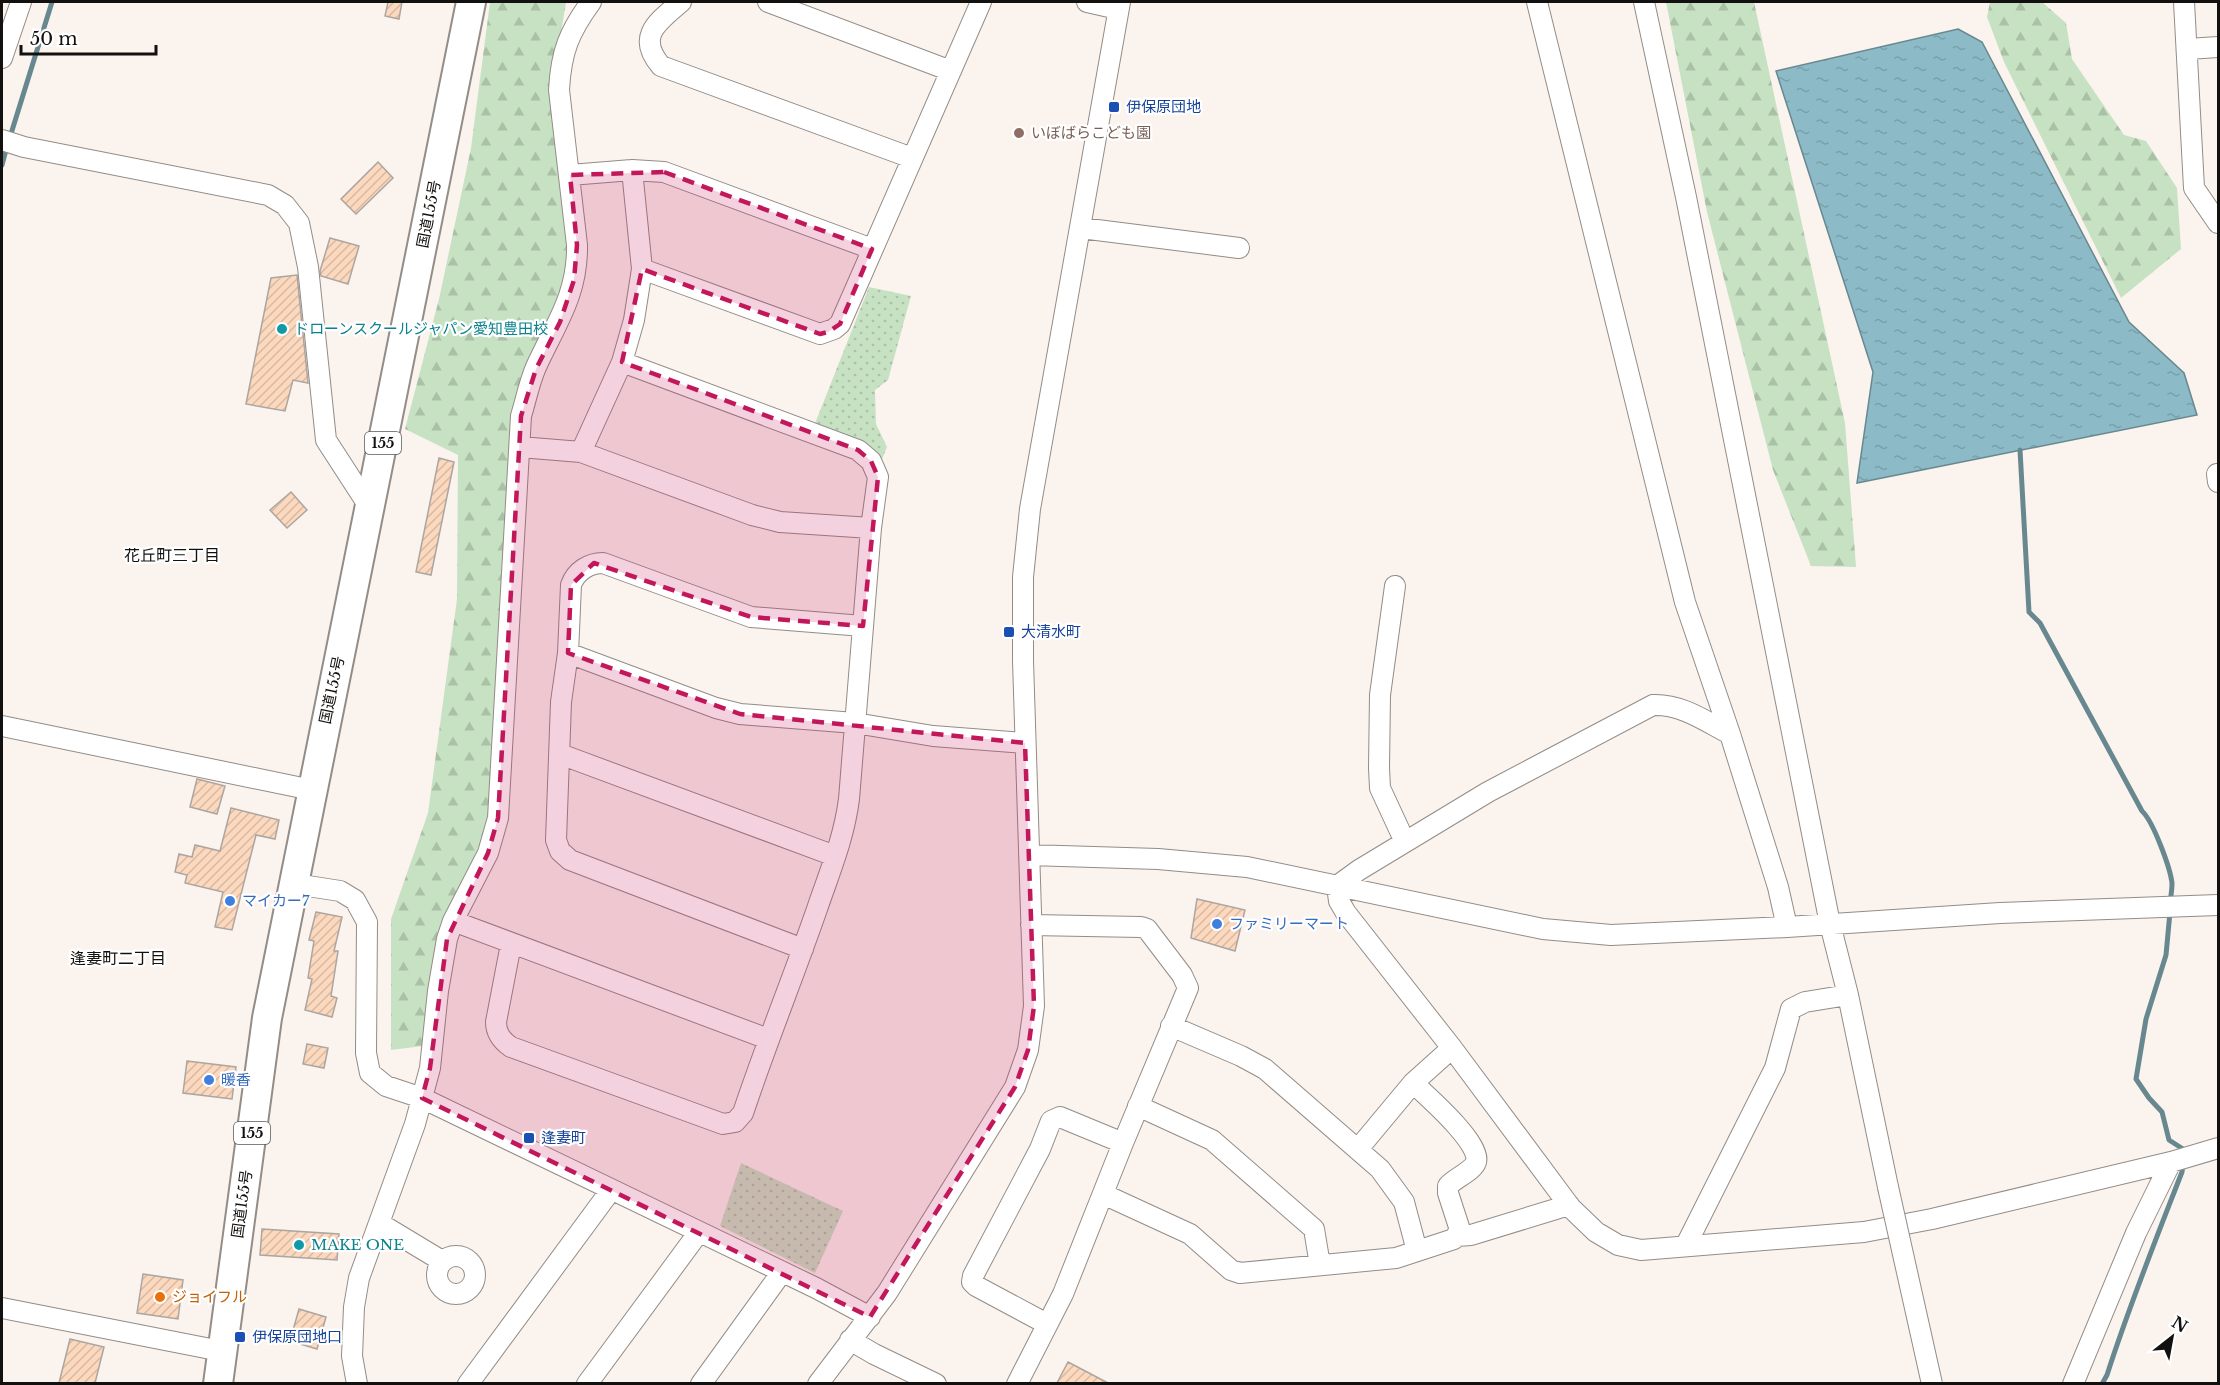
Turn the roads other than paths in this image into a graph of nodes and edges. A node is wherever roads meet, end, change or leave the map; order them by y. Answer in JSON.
{"nodes":[{"id":1,"x":21,"y":2,"type":"edge"},
{"id":2,"x":471,"y":2,"type":"edge"},
{"id":3,"x":591,"y":2,"type":"edge"},
{"id":4,"x":681,"y":2,"type":"edge"},
{"id":5,"x":768,"y":2,"type":"edge"},
{"id":6,"x":981,"y":2,"type":"edge"},
{"id":7,"x":1086,"y":2,"type":"edge"},
{"id":8,"x":1537,"y":2,"type":"edge"},
{"id":9,"x":1644,"y":2,"type":"edge"},
{"id":10,"x":2184,"y":2,"type":"edge"},
{"id":11,"x":1119,"y":5,"type":"edge"},
{"id":12,"x":2218,"y":47,"type":"edge"},
{"id":13,"x":2188,"y":49,"type":"junction"},
{"id":14,"x":2,"y":58,"type":"edge"},
{"id":15,"x":951,"y":71,"type":"junction"},
{"id":16,"x":2,"y":140,"type":"edge"},
{"id":17,"x":912,"y":158,"type":"junction"},
{"id":18,"x":632,"y":170,"type":"junction"},
{"id":19,"x":570,"y":175,"type":"junction"},
{"id":20,"x":2218,"y":223,"type":"edge"},
{"id":21,"x":1081,"y":228,"type":"junction"},
{"id":22,"x":1239,"y":248,"type":"dead end"},
{"id":23,"x":872,"y":249,"type":"junction"},
{"id":24,"x":642,"y":268,"type":"junction"},
{"id":25,"x":622,"y":362,"type":"junction"},
{"id":26,"x":520,"y":447,"type":"junction"},
{"id":27,"x":581,"y":452,"type":"junction"},
{"id":28,"x":370,"y":508,"type":"junction"},
{"id":29,"x":871,"y":528,"type":"junction"},
{"id":30,"x":1395,"y":586,"type":"dead end"},
{"id":31,"x":862,"y":626,"type":"junction"},
{"id":32,"x":568,"y":653,"type":"junction"},
{"id":33,"x":855,"y":723,"type":"junction"},
{"id":34,"x":2,"y":726,"type":"edge"},
{"id":35,"x":1730,"y":734,"type":"junction"},
{"id":36,"x":1025,"y":743,"type":"junction"},
{"id":37,"x":560,"y":754,"type":"junction"},
{"id":38,"x":312,"y":790,"type":"junction"},
{"id":39,"x":1405,"y":842,"type":"junction"},
{"id":40,"x":1029,"y":855,"type":"junction"},
{"id":41,"x":835,"y":856,"type":"junction"},
{"id":42,"x":295,"y":884,"type":"junction"},
{"id":43,"x":1337,"y":886,"type":"junction"},
{"id":44,"x":2218,"y":905,"type":"edge"},
{"id":45,"x":453,"y":921,"type":"junction"},
{"id":46,"x":1830,"y":924,"type":"junction"},
{"id":47,"x":1031,"y":925,"type":"junction"},
{"id":48,"x":1787,"y":927,"type":"junction"},
{"id":49,"x":511,"y":944,"type":"junction"},
{"id":50,"x":803,"y":949,"type":"junction"},
{"id":51,"x":1848,"y":995,"type":"junction"},
{"id":52,"x":1171,"y":1026,"type":"junction"},
{"id":53,"x":768,"y":1039,"type":"junction"},
{"id":54,"x":1452,"y":1048,"type":"junction"},
{"id":55,"x":1413,"y":1083,"type":"junction"},
{"id":56,"x":422,"y":1098,"type":"junction"},
{"id":57,"x":1138,"y":1106,"type":"junction"},
{"id":58,"x":1123,"y":1143,"type":"junction"},
{"id":59,"x":1358,"y":1149,"type":"junction"},
{"id":60,"x":2218,"y":1149,"type":"edge"},
{"id":61,"x":2179,"y":1160,"type":"junction"},
{"id":62,"x":611,"y":1190,"type":"junction"},
{"id":63,"x":1103,"y":1194,"type":"junction"},
{"id":64,"x":1569,"y":1205,"type":"junction"},
{"id":65,"x":379,"y":1223,"type":"junction"},
{"id":66,"x":699,"y":1232,"type":"junction"},
{"id":67,"x":1457,"y":1236,"type":"junction"},
{"id":68,"x":1686,"y":1245,"type":"junction"},
{"id":69,"x":1417,"y":1251,"type":"junction"},
{"id":70,"x":442,"y":1261,"type":"dead end"},
{"id":71,"x":1320,"y":1265,"type":"junction"},
{"id":72,"x":782,"y":1272,"type":"junction"},
{"id":73,"x":2,"y":1308,"type":"edge"},
{"id":74,"x":870,"y":1317,"type":"junction"},
{"id":75,"x":1047,"y":1324,"type":"junction"},
{"id":76,"x":850,"y":1340,"type":"junction"},
{"id":77,"x":221,"y":1352,"type":"junction"},
{"id":78,"x":218,"y":1383,"type":"edge"},
{"id":79,"x":357,"y":1383,"type":"edge"},
{"id":80,"x":468,"y":1383,"type":"edge"},
{"id":81,"x":587,"y":1383,"type":"edge"},
{"id":82,"x":701,"y":1383,"type":"edge"},
{"id":83,"x":818,"y":1383,"type":"edge"},
{"id":84,"x":936,"y":1383,"type":"edge"},
{"id":85,"x":1017,"y":1383,"type":"edge"},
{"id":86,"x":1932,"y":1383,"type":"edge"},
{"id":87,"x":2073,"y":1383,"type":"edge"}],
"edges":[{"from":1,"to":14,"type":"street"},
{"from":2,"to":28,"type":"highway","name":"国道155号","number":"155"},
{"from":3,"to":19,"type":"street"},
{"from":4,"to":17,"type":"street"},
{"from":5,"to":15,"type":"street"},
{"from":6,"to":15,"type":"street"},
{"from":7,"to":11,"type":"street"},
{"from":8,"to":35,"type":"street"},
{"from":9,"to":46,"type":"street"},
{"from":10,"to":13,"type":"street"},
{"from":11,"to":21,"type":"street"},
{"from":12,"to":13,"type":"street"},
{"from":13,"to":20,"type":"street"},
{"from":15,"to":17,"type":"street"},
{"from":16,"to":28,"type":"street"},
{"from":17,"to":23,"type":"street"},
{"from":18,"to":19,"type":"street"},
{"from":18,"to":23,"type":"street"},
{"from":18,"to":24,"type":"street"},
{"from":19,"to":26,"type":"street"},
{"from":21,"to":22,"type":"street"},
{"from":21,"to":36,"type":"street"},
{"from":23,"to":24,"type":"street"},
{"from":24,"to":25,"type":"street"},
{"from":25,"to":27,"type":"street"},
{"from":25,"to":29,"type":"street"},
{"from":26,"to":27,"type":"street"},
{"from":26,"to":45,"type":"street"},
{"from":27,"to":29,"type":"street"},
{"from":28,"to":38,"type":"highway","name":"国道155号","number":"155"},
{"from":29,"to":31,"type":"street"},
{"from":30,"to":39,"type":"street"},
{"from":31,"to":32,"type":"street"},
{"from":31,"to":33,"type":"street"},
{"from":32,"to":33,"type":"street"},
{"from":32,"to":37,"type":"street"},
{"from":33,"to":36,"type":"street"},
{"from":33,"to":41,"type":"street"},
{"from":34,"to":38,"type":"street"},
{"from":35,"to":39,"type":"street"},
{"from":35,"to":48,"type":"street"},
{"from":36,"to":40,"type":"street"},
{"from":37,"to":41,"type":"street"},
{"from":37,"to":50,"type":"street"},
{"from":38,"to":42,"type":"highway","name":"国道155号","number":"155"},
{"from":39,"to":43,"type":"street"},
{"from":40,"to":43,"type":"street"},
{"from":40,"to":47,"type":"street"},
{"from":41,"to":50,"type":"street"},
{"from":42,"to":56,"type":"street"},
{"from":42,"to":77,"type":"highway","name":"国道155号","number":"155"},
{"from":43,"to":48,"type":"street"},
{"from":43,"to":54,"type":"street"},
{"from":44,"to":46,"type":"street"},
{"from":45,"to":49,"type":"street"},
{"from":45,"to":56,"type":"street"},
{"from":46,"to":48,"type":"street"},
{"from":46,"to":51,"type":"street"},
{"from":47,"to":52,"type":"street"},
{"from":47,"to":74,"type":"street"},
{"from":49,"to":53,"type":"street"},
{"from":49,"to":53,"type":"street"},
{"from":50,"to":53,"type":"street"},
{"from":51,"to":68,"type":"street"},
{"from":51,"to":86,"type":"street","bridge":true},
{"from":52,"to":57,"type":"street"},
{"from":52,"to":59,"type":"street"},
{"from":54,"to":55,"type":"street"},
{"from":54,"to":64,"type":"street"},
{"from":55,"to":59,"type":"street"},
{"from":55,"to":67,"type":"street"},
{"from":56,"to":62,"type":"street"},
{"from":56,"to":65,"type":"street"},
{"from":57,"to":58,"type":"street"},
{"from":57,"to":71,"type":"street"},
{"from":58,"to":63,"type":"street"},
{"from":58,"to":75,"type":"street"},
{"from":59,"to":69,"type":"street"},
{"from":60,"to":61,"type":"street"},
{"from":61,"to":68,"type":"street"},
{"from":61,"to":87,"type":"street"},
{"from":62,"to":66,"type":"street"},
{"from":62,"to":80,"type":"street"},
{"from":63,"to":71,"type":"street"},
{"from":63,"to":75,"type":"street"},
{"from":64,"to":67,"type":"street"},
{"from":64,"to":68,"type":"street"},
{"from":65,"to":70,"type":"street"},
{"from":65,"to":79,"type":"street"},
{"from":66,"to":72,"type":"street"},
{"from":66,"to":81,"type":"street"},
{"from":67,"to":69,"type":"street"},
{"from":69,"to":71,"type":"street"},
{"from":72,"to":74,"type":"street"},
{"from":72,"to":82,"type":"street"},
{"from":73,"to":77,"type":"street"},
{"from":74,"to":76,"type":"street"},
{"from":75,"to":85,"type":"street"},
{"from":76,"to":83,"type":"street"},
{"from":76,"to":84,"type":"street"},
{"from":77,"to":78,"type":"highway","name":"国道155号","number":"155"}]}
